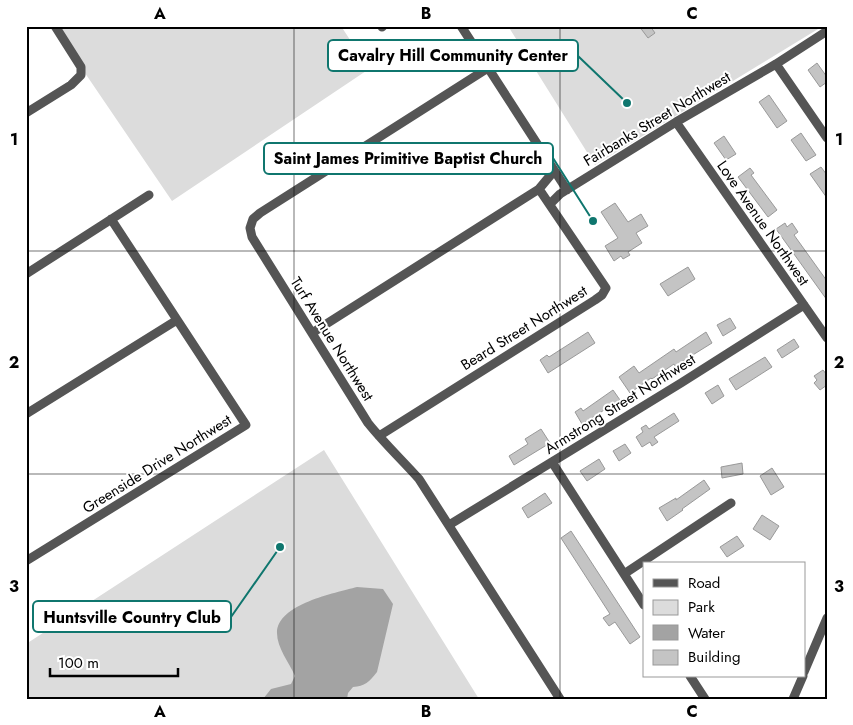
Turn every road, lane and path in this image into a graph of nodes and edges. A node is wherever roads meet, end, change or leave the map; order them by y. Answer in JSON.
{"nodes":[{"id":1,"x":55,"y":26,"type":"edge"},
{"id":2,"x":461,"y":26,"type":"edge"},
{"id":3,"x":827,"y":31,"type":"edge"},
{"id":4,"x":776,"y":64,"type":"junction"},
{"id":5,"x":488,"y":68,"type":"junction"},
{"id":6,"x":26,"y":113,"type":"edge"},
{"id":7,"x":676,"y":122,"type":"junction"},
{"id":8,"x":827,"y":138,"type":"edge"},
{"id":9,"x":554,"y":171,"type":"junction"},
{"id":10,"x":539,"y":189,"type":"junction"},
{"id":11,"x":567,"y":190,"type":"junction"},
{"id":12,"x":150,"y":195,"type":"dead end"},
{"id":13,"x":550,"y":204,"type":"junction"},
{"id":14,"x":111,"y":219,"type":"junction"},
{"id":15,"x":26,"y":274,"type":"edge"},
{"id":16,"x":804,"y":305,"type":"junction"},
{"id":17,"x":177,"y":320,"type":"junction"},
{"id":18,"x":312,"y":333,"type":"junction"},
{"id":19,"x":827,"y":338,"type":"edge"},
{"id":20,"x":26,"y":414,"type":"edge"},
{"id":21,"x":378,"y":436,"type":"junction"},
{"id":22,"x":552,"y":462,"type":"junction"},
{"id":23,"x":731,"y":503,"type":"dead end"},
{"id":24,"x":449,"y":525,"type":"junction"},
{"id":25,"x":26,"y":561,"type":"edge"},
{"id":26,"x":624,"y":574,"type":"junction"},
{"id":27,"x":643,"y":603,"type":"edge"},
{"id":28,"x":827,"y":618,"type":"edge"},
{"id":29,"x":806,"y":667,"type":"edge"},
{"id":30,"x":691,"y":678,"type":"edge"},
{"id":31,"x":802,"y":678,"type":"edge"},
{"id":32,"x":560,"y":699,"type":"edge"},
{"id":33,"x":705,"y":699,"type":"edge"},
{"id":34,"x":793,"y":699,"type":"edge"}],
"edges":[{"from":1,"to":6,"type":"street"},
{"from":2,"to":5,"type":"street"},
{"from":3,"to":4,"type":"street","name":"Fairbanks Street Northwest"},
{"from":4,"to":7,"type":"street","name":"Fairbanks Street Northwest"},
{"from":4,"to":8,"type":"street"},
{"from":5,"to":9,"type":"street"},
{"from":5,"to":18,"type":"street","name":"Turf Avenue Northwest"},
{"from":7,"to":11,"type":"street","name":"Fairbanks Street Northwest"},
{"from":7,"to":16,"type":"street","name":"Love Avenue Northwest"},
{"from":9,"to":10,"type":"street"},
{"from":9,"to":11,"type":"street"},
{"from":10,"to":13,"type":"street","name":"Beard Street Northwest"},
{"from":10,"to":18,"type":"street"},
{"from":11,"to":13,"type":"street","name":"Fairbanks Street Northwest"},
{"from":12,"to":14,"type":"street"},
{"from":13,"to":21,"type":"street","name":"Beard Street Northwest"},
{"from":14,"to":15,"type":"street"},
{"from":14,"to":17,"type":"street","name":"Greenside Drive Northwest"},
{"from":16,"to":19,"type":"street","name":"Love Avenue Northwest"},
{"from":16,"to":22,"type":"street","name":"Armstrong Street Northwest"},
{"from":17,"to":20,"type":"street"},
{"from":17,"to":25,"type":"street","name":"Greenside Drive Northwest"},
{"from":18,"to":21,"type":"street","name":"Turf Avenue Northwest"},
{"from":21,"to":24,"type":"street","name":"Turf Avenue Northwest"},
{"from":22,"to":24,"type":"street","name":"Armstrong Street Northwest"},
{"from":22,"to":26,"type":"street"},
{"from":23,"to":26,"type":"street"},
{"from":24,"to":32,"type":"street","name":"Turf Avenue Northwest"},
{"from":26,"to":27,"type":"street"},
{"from":28,"to":29,"type":"street"},
{"from":30,"to":33,"type":"street"},
{"from":31,"to":34,"type":"street"}]}
